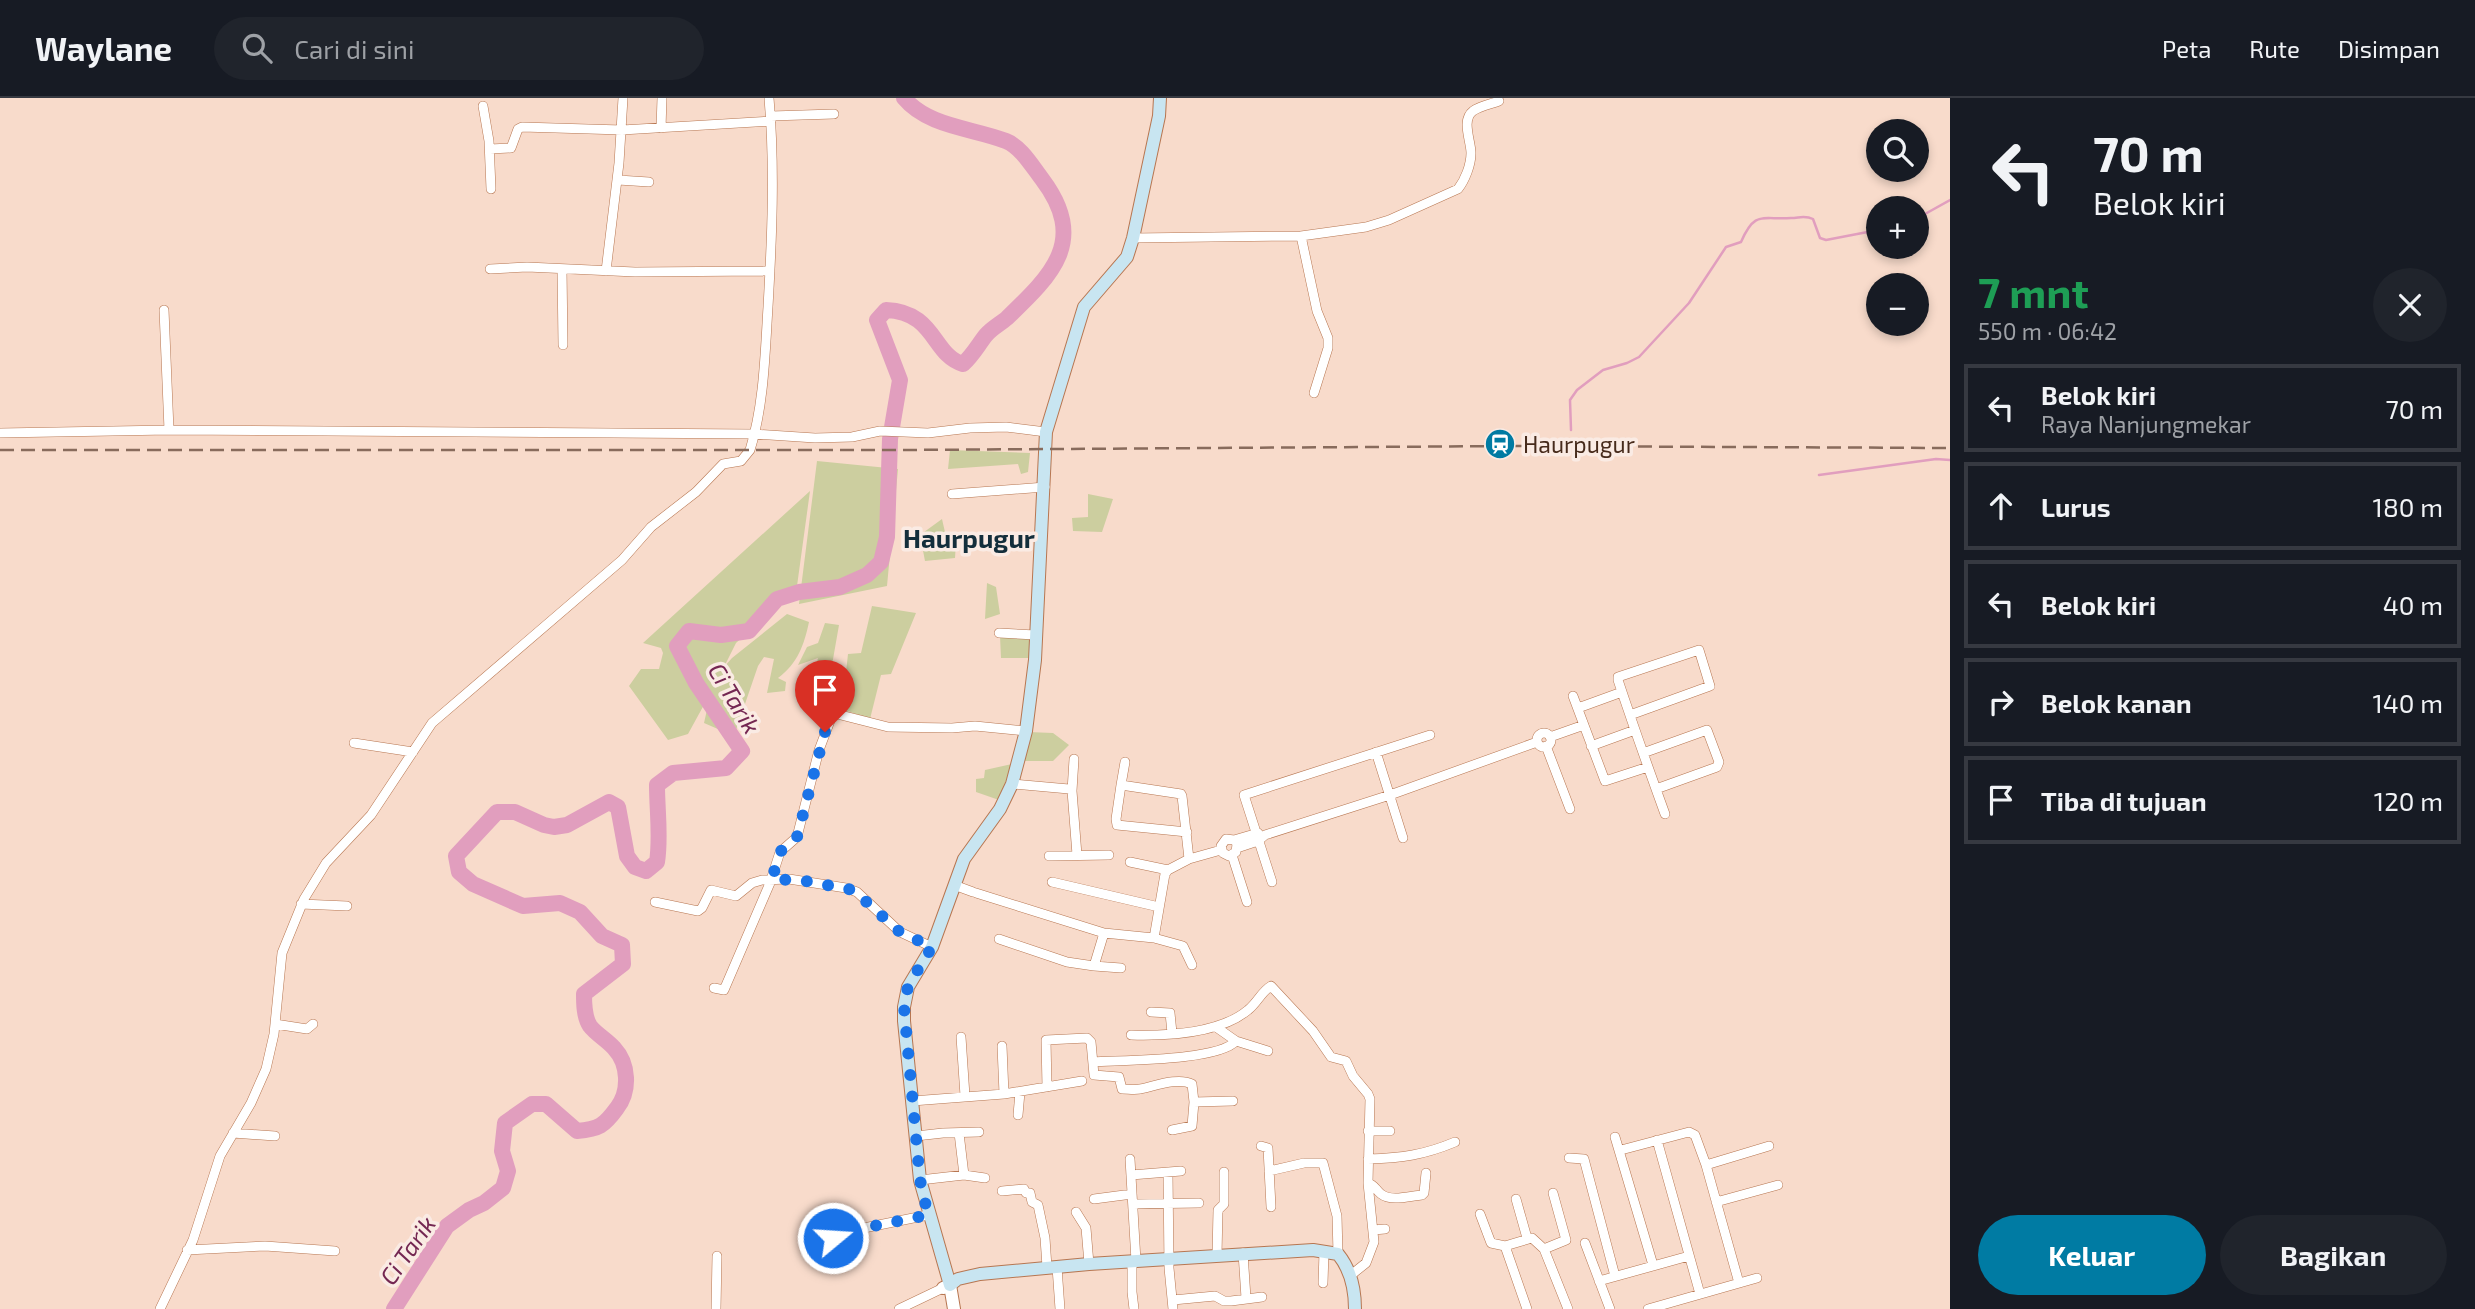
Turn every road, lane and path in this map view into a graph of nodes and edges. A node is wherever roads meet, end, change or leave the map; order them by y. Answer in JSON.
{"nodes":[{"id":1,"x":624,"y":98,"type":"edge"},
{"id":2,"x":662,"y":98,"type":"edge"},
{"id":3,"x":769,"y":98,"type":"edge"},
{"id":4,"x":1160,"y":98,"type":"edge"},
{"id":5,"x":1499,"y":101,"type":"dead end"},
{"id":6,"x":483,"y":106,"type":"dead end"},
{"id":7,"x":834,"y":114,"type":"dead end"},
{"id":8,"x":771,"y":118,"type":"junction"},
{"id":9,"x":662,"y":128,"type":"junction"},
{"id":10,"x":622,"y":130,"type":"junction"},
{"id":11,"x":489,"y":149,"type":"junction"},
{"id":12,"x":618,"y":180,"type":"junction"},
{"id":13,"x":649,"y":182,"type":"dead end"},
{"id":14,"x":491,"y":189,"type":"dead end"},
{"id":15,"x":1301,"y":236,"type":"junction"},
{"id":16,"x":1133,"y":239,"type":"junction"},
{"id":17,"x":490,"y":269,"type":"dead end"},
{"id":18,"x":562,"y":269,"type":"junction"},
{"id":19,"x":606,"y":271,"type":"junction"},
{"id":20,"x":770,"y":271,"type":"junction"},
{"id":21,"x":164,"y":310,"type":"dead end"},
{"id":22,"x":563,"y":345,"type":"dead end"},
{"id":23,"x":1314,"y":393,"type":"dead end"},
{"id":24,"x":169,"y":430,"type":"junction"},
{"id":25,"x":1046,"y":432,"type":"junction"},
{"id":26,"x":0,"y":433,"type":"edge"},
{"id":27,"x":754,"y":434,"type":"junction"},
{"id":28,"x":1045,"y":487,"type":"junction"},
{"id":29,"x":952,"y":494,"type":"dead end"},
{"id":30,"x":999,"y":634,"type":"dead end"},
{"id":31,"x":1037,"y":635,"type":"junction"},
{"id":32,"x":1622,"y":692,"type":"junction"},
{"id":33,"x":1573,"y":696,"type":"dead end"},
{"id":34,"x":1578,"y":708,"type":"junction"},
{"id":35,"x":1630,"y":715,"type":"junction"},
{"id":36,"x":1584,"y":725,"type":"junction"},
{"id":37,"x":1635,"y":730,"type":"junction"},
{"id":38,"x":1026,"y":731,"type":"junction"},
{"id":39,"x":1430,"y":735,"type":"dead end"},
{"id":40,"x":1544,"y":742,"type":"junction"},
{"id":41,"x":354,"y":743,"type":"dead end"},
{"id":42,"x":1591,"y":746,"type":"junction"},
{"id":43,"x":413,"y":752,"type":"junction"},
{"id":44,"x":1376,"y":752,"type":"junction"},
{"id":45,"x":1643,"y":753,"type":"junction"},
{"id":46,"x":1074,"y":759,"type":"dead end"},
{"id":47,"x":1125,"y":762,"type":"dead end"},
{"id":48,"x":1648,"y":767,"type":"junction"},
{"id":49,"x":1012,"y":784,"type":"junction"},
{"id":50,"x":1121,"y":785,"type":"junction"},
{"id":51,"x":1656,"y":789,"type":"junction"},
{"id":52,"x":1072,"y":791,"type":"junction"},
{"id":53,"x":1390,"y":795,"type":"junction"},
{"id":54,"x":1570,"y":808,"type":"dead end"},
{"id":55,"x":1665,"y":814,"type":"dead end"},
{"id":56,"x":1187,"y":832,"type":"junction"},
{"id":57,"x":1259,"y":836,"type":"junction"},
{"id":58,"x":1403,"y":838,"type":"dead end"},
{"id":59,"x":1234,"y":848,"type":"junction"},
{"id":60,"x":1221,"y":850,"type":"junction"},
{"id":61,"x":1077,"y":855,"type":"junction"},
{"id":62,"x":1109,"y":855,"type":"dead end"},
{"id":63,"x":1049,"y":856,"type":"dead end"},
{"id":64,"x":1189,"y":859,"type":"junction"},
{"id":65,"x":1130,"y":862,"type":"dead end"},
{"id":66,"x":1168,"y":870,"type":"junction"},
{"id":67,"x":772,"y":879,"type":"junction"},
{"id":68,"x":1052,"y":882,"type":"dead end"},
{"id":69,"x":1272,"y":882,"type":"dead end"},
{"id":70,"x":954,"y":885,"type":"junction"},
{"id":71,"x":654,"y":902,"type":"dead end"},
{"id":72,"x":1247,"y":902,"type":"dead end"},
{"id":73,"x":301,"y":904,"type":"junction"},
{"id":74,"x":347,"y":906,"type":"dead end"},
{"id":75,"x":1159,"y":907,"type":"junction"},
{"id":76,"x":1104,"y":933,"type":"junction"},
{"id":77,"x":1154,"y":938,"type":"junction"},
{"id":78,"x":999,"y":939,"type":"dead end"},
{"id":79,"x":932,"y":947,"type":"junction"},
{"id":80,"x":1192,"y":965,"type":"dead end"},
{"id":81,"x":1094,"y":966,"type":"junction"},
{"id":82,"x":1121,"y":968,"type":"dead end"},
{"id":83,"x":714,"y":988,"type":"dead end"},
{"id":84,"x":1151,"y":1012,"type":"dead end"},
{"id":85,"x":275,"y":1024,"type":"junction"},
{"id":86,"x":313,"y":1024,"type":"dead end"},
{"id":87,"x":1216,"y":1027,"type":"junction"},
{"id":88,"x":1172,"y":1033,"type":"junction"},
{"id":89,"x":1131,"y":1035,"type":"dead end"},
{"id":90,"x":961,"y":1037,"type":"dead end"},
{"id":91,"x":1237,"y":1041,"type":"junction"},
{"id":92,"x":1002,"y":1046,"type":"dead end"},
{"id":93,"x":1268,"y":1051,"type":"dead end"},
{"id":94,"x":1107,"y":1061,"type":"junction"},
{"id":95,"x":1093,"y":1062,"type":"junction"},
{"id":96,"x":1106,"y":1076,"type":"junction"},
{"id":97,"x":1082,"y":1081,"type":"dead end"},
{"id":98,"x":1047,"y":1087,"type":"junction"},
{"id":99,"x":1020,"y":1092,"type":"junction"},
{"id":100,"x":1004,"y":1094,"type":"junction"},
{"id":101,"x":965,"y":1096,"type":"junction"},
{"id":102,"x":912,"y":1101,"type":"junction"},
{"id":103,"x":1233,"y":1101,"type":"dead end"},
{"id":104,"x":1194,"y":1102,"type":"junction"},
{"id":105,"x":1018,"y":1115,"type":"dead end"},
{"id":106,"x":1172,"y":1130,"type":"dead end"},
{"id":107,"x":1368,"y":1130,"type":"junction"},
{"id":108,"x":1390,"y":1130,"type":"dead end"},
{"id":109,"x":979,"y":1132,"type":"dead end"},
{"id":110,"x":233,"y":1133,"type":"junction"},
{"id":111,"x":960,"y":1133,"type":"junction"},
{"id":112,"x":275,"y":1136,"type":"dead end"},
{"id":113,"x":916,"y":1136,"type":"junction"},
{"id":114,"x":1615,"y":1137,"type":"dead end"},
{"id":115,"x":1657,"y":1140,"type":"junction"},
{"id":116,"x":1455,"y":1142,"type":"dead end"},
{"id":117,"x":1261,"y":1146,"type":"dead end"},
{"id":118,"x":1769,"y":1146,"type":"dead end"},
{"id":119,"x":1621,"y":1150,"type":"junction"},
{"id":120,"x":1130,"y":1158,"type":"dead end"},
{"id":121,"x":1569,"y":1158,"type":"dead end"},
{"id":122,"x":1368,"y":1159,"type":"junction"},
{"id":123,"x":1706,"y":1165,"type":"junction"},
{"id":124,"x":1181,"y":1171,"type":"dead end"},
{"id":125,"x":1269,"y":1171,"type":"junction"},
{"id":126,"x":1224,"y":1172,"type":"dead end"},
{"id":127,"x":1168,"y":1173,"type":"junction"},
{"id":128,"x":1426,"y":1173,"type":"dead end"},
{"id":129,"x":964,"y":1175,"type":"junction"},
{"id":130,"x":1131,"y":1175,"type":"junction"},
{"id":131,"x":985,"y":1178,"type":"dead end"},
{"id":132,"x":920,"y":1180,"type":"junction"},
{"id":133,"x":1368,"y":1183,"type":"junction"},
{"id":134,"x":1778,"y":1185,"type":"dead end"},
{"id":135,"x":1002,"y":1191,"type":"dead end"},
{"id":136,"x":1553,"y":1193,"type":"dead end"},
{"id":137,"x":1094,"y":1199,"type":"dead end"},
{"id":138,"x":1133,"y":1199,"type":"junction"},
{"id":139,"x":1516,"y":1199,"type":"dead end"},
{"id":140,"x":1167,"y":1202,"type":"junction"},
{"id":141,"x":1716,"y":1202,"type":"junction"},
{"id":142,"x":1199,"y":1203,"type":"dead end"},
{"id":143,"x":1270,"y":1207,"type":"dead end"},
{"id":144,"x":1076,"y":1212,"type":"dead end"},
{"id":145,"x":1480,"y":1214,"type":"dead end"},
{"id":146,"x":928,"y":1215,"type":"junction"},
{"id":147,"x":1385,"y":1229,"type":"dead end"},
{"id":148,"x":1373,"y":1230,"type":"junction"},
{"id":149,"x":833,"y":1238,"type":"dead end"},
{"id":150,"x":1527,"y":1238,"type":"junction"},
{"id":151,"x":1585,"y":1243,"type":"dead end"},
{"id":152,"x":1505,"y":1246,"type":"junction"},
{"id":153,"x":1544,"y":1249,"type":"junction"},
{"id":154,"x":187,"y":1250,"type":"junction"},
{"id":155,"x":335,"y":1251,"type":"dead end"},
{"id":156,"x":1324,"y":1252,"type":"junction"},
{"id":157,"x":1243,"y":1253,"type":"junction"},
{"id":158,"x":1338,"y":1254,"type":"junction"},
{"id":159,"x":1217,"y":1255,"type":"junction"},
{"id":160,"x":717,"y":1256,"type":"dead end"},
{"id":161,"x":1689,"y":1256,"type":"junction"},
{"id":162,"x":1169,"y":1258,"type":"junction"},
{"id":163,"x":1134,"y":1261,"type":"junction"},
{"id":164,"x":1090,"y":1264,"type":"junction"},
{"id":165,"x":1653,"y":1265,"type":"junction"},
{"id":166,"x":1052,"y":1267,"type":"junction"},
{"id":167,"x":1351,"y":1275,"type":"junction"},
{"id":168,"x":1615,"y":1276,"type":"junction"},
{"id":169,"x":1757,"y":1278,"type":"dead end"},
{"id":170,"x":1599,"y":1281,"type":"junction"},
{"id":171,"x":1323,"y":1283,"type":"dead end"},
{"id":172,"x":1739,"y":1283,"type":"junction"},
{"id":173,"x":946,"y":1286,"type":"junction"},
{"id":174,"x":1700,"y":1294,"type":"junction"},
{"id":175,"x":1262,"y":1297,"type":"dead end"},
{"id":176,"x":1246,"y":1298,"type":"junction"},
{"id":177,"x":1173,"y":1304,"type":"edge"},
{"id":178,"x":160,"y":1309,"type":"edge"},
{"id":179,"x":716,"y":1309,"type":"edge"},
{"id":180,"x":899,"y":1309,"type":"edge"},
{"id":181,"x":954,"y":1309,"type":"edge"},
{"id":182,"x":1060,"y":1309,"type":"edge"},
{"id":183,"x":1135,"y":1309,"type":"edge"},
{"id":184,"x":1355,"y":1309,"type":"edge"},
{"id":185,"x":1527,"y":1309,"type":"edge"},
{"id":186,"x":1568,"y":1309,"type":"edge"},
{"id":187,"x":1610,"y":1309,"type":"edge"},
{"id":188,"x":1648,"y":1309,"type":"edge"}],
"edges":[{"from":1,"to":10,"type":"street"},
{"from":2,"to":9,"type":"street"},
{"from":3,"to":8,"type":"street"},
{"from":4,"to":16,"type":"main road"},
{"from":5,"to":15,"type":"street"},
{"from":6,"to":11,"type":"street"},
{"from":7,"to":8,"type":"street"},
{"from":8,"to":9,"type":"street"},
{"from":8,"to":20,"type":"street"},
{"from":9,"to":10,"type":"street"},
{"from":10,"to":11,"type":"street"},
{"from":10,"to":12,"type":"street"},
{"from":11,"to":14,"type":"street"},
{"from":12,"to":13,"type":"street"},
{"from":12,"to":19,"type":"street"},
{"from":15,"to":16,"type":"street"},
{"from":15,"to":23,"type":"street"},
{"from":16,"to":25,"type":"main road"},
{"from":17,"to":18,"type":"street"},
{"from":18,"to":19,"type":"street"},
{"from":18,"to":22,"type":"street"},
{"from":19,"to":20,"type":"street"},
{"from":20,"to":27,"type":"street"},
{"from":21,"to":24,"type":"street"},
{"from":24,"to":26,"type":"street"},
{"from":24,"to":27,"type":"street"},
{"from":25,"to":27,"type":"street"},
{"from":25,"to":28,"type":"main road"},
{"from":27,"to":43,"type":"street"},
{"from":28,"to":29,"type":"street"},
{"from":28,"to":31,"type":"main road"},
{"from":30,"to":31,"type":"street"},
{"from":31,"to":38,"type":"main road"},
{"from":32,"to":34,"type":"street"},
{"from":32,"to":35,"type":"street"},
{"from":32,"to":35,"type":"street"},
{"from":33,"to":34,"type":"street"},
{"from":34,"to":36,"type":"street"},
{"from":35,"to":37,"type":"street"},
{"from":36,"to":40,"type":"street"},
{"from":36,"to":42,"type":"street"},
{"from":37,"to":42,"type":"street"},
{"from":37,"to":45,"type":"street"},
{"from":38,"to":49,"type":"main road"},
{"from":38,"to":67,"type":"street"},
{"from":39,"to":44,"type":"street"},
{"from":40,"to":53,"type":"street"},
{"from":40,"to":54,"type":"street"},
{"from":41,"to":43,"type":"street"},
{"from":42,"to":48,"type":"street"},
{"from":43,"to":73,"type":"street"},
{"from":44,"to":53,"type":"street"},
{"from":44,"to":57,"type":"street"},
{"from":45,"to":48,"type":"street"},
{"from":45,"to":51,"type":"street"},
{"from":46,"to":52,"type":"street"},
{"from":47,"to":50,"type":"street"},
{"from":48,"to":51,"type":"street"},
{"from":49,"to":52,"type":"street"},
{"from":49,"to":70,"type":"main road"},
{"from":50,"to":56,"type":"street"},
{"from":50,"to":56,"type":"street"},
{"from":51,"to":55,"type":"street"},
{"from":52,"to":61,"type":"street"},
{"from":53,"to":57,"type":"street"},
{"from":53,"to":58,"type":"street"},
{"from":56,"to":64,"type":"street"},
{"from":57,"to":59,"type":"street"},
{"from":57,"to":69,"type":"street"},
{"from":59,"to":60,"type":"street"},
{"from":59,"to":60,"type":"street"},
{"from":59,"to":72,"type":"street"},
{"from":60,"to":64,"type":"street"},
{"from":61,"to":62,"type":"street"},
{"from":61,"to":63,"type":"street"},
{"from":64,"to":66,"type":"street"},
{"from":65,"to":66,"type":"street"},
{"from":66,"to":75,"type":"street"},
{"from":67,"to":71,"type":"street"},
{"from":67,"to":79,"type":"street"},
{"from":67,"to":83,"type":"street"},
{"from":68,"to":75,"type":"street"},
{"from":70,"to":76,"type":"street"},
{"from":70,"to":79,"type":"main road"},
{"from":73,"to":74,"type":"street"},
{"from":73,"to":85,"type":"street"},
{"from":75,"to":77,"type":"street"},
{"from":76,"to":77,"type":"street"},
{"from":76,"to":81,"type":"street"},
{"from":77,"to":80,"type":"street"},
{"from":78,"to":81,"type":"street"},
{"from":79,"to":102,"type":"main road"},
{"from":81,"to":82,"type":"street"},
{"from":84,"to":88,"type":"street"},
{"from":85,"to":86,"type":"street"},
{"from":85,"to":110,"type":"street"},
{"from":87,"to":88,"type":"street"},
{"from":87,"to":91,"type":"street"},
{"from":87,"to":107,"type":"street"},
{"from":88,"to":89,"type":"street"},
{"from":90,"to":101,"type":"street"},
{"from":91,"to":93,"type":"street"},
{"from":91,"to":94,"type":"street"},
{"from":92,"to":100,"type":"street"},
{"from":94,"to":95,"type":"street"},
{"from":94,"to":96,"type":"street"},
{"from":95,"to":96,"type":"street"},
{"from":95,"to":98,"type":"street"},
{"from":96,"to":104,"type":"street"},
{"from":97,"to":98,"type":"street"},
{"from":98,"to":99,"type":"street"},
{"from":99,"to":100,"type":"street"},
{"from":99,"to":105,"type":"street"},
{"from":100,"to":101,"type":"street"},
{"from":101,"to":102,"type":"street"},
{"from":102,"to":113,"type":"main road"},
{"from":103,"to":104,"type":"street"},
{"from":104,"to":106,"type":"street"},
{"from":107,"to":108,"type":"street"},
{"from":107,"to":122,"type":"street"},
{"from":109,"to":111,"type":"street"},
{"from":110,"to":112,"type":"street"},
{"from":110,"to":154,"type":"street"},
{"from":111,"to":113,"type":"street"},
{"from":111,"to":129,"type":"street"},
{"from":113,"to":132,"type":"main road"},
{"from":114,"to":119,"type":"street"},
{"from":115,"to":119,"type":"street"},
{"from":115,"to":123,"type":"street"},
{"from":115,"to":161,"type":"street"},
{"from":116,"to":122,"type":"street"},
{"from":117,"to":125,"type":"street"},
{"from":118,"to":123,"type":"street"},
{"from":119,"to":165,"type":"street"},
{"from":120,"to":130,"type":"street"},
{"from":121,"to":168,"type":"street"},
{"from":122,"to":133,"type":"street"},
{"from":123,"to":141,"type":"street"},
{"from":124,"to":127,"type":"street"},
{"from":125,"to":143,"type":"street"},
{"from":125,"to":158,"type":"street"},
{"from":126,"to":159,"type":"street"},
{"from":127,"to":130,"type":"street"},
{"from":127,"to":140,"type":"street"},
{"from":128,"to":133,"type":"street"},
{"from":129,"to":131,"type":"street"},
{"from":129,"to":132,"type":"street"},
{"from":130,"to":138,"type":"street"},
{"from":132,"to":146,"type":"main road"},
{"from":133,"to":148,"type":"street"},
{"from":134,"to":141,"type":"street"},
{"from":135,"to":166,"type":"street"},
{"from":136,"to":153,"type":"street"},
{"from":137,"to":138,"type":"street"},
{"from":138,"to":140,"type":"street"},
{"from":138,"to":163,"type":"street"},
{"from":139,"to":150,"type":"street"},
{"from":140,"to":142,"type":"street"},
{"from":140,"to":162,"type":"street"},
{"from":141,"to":172,"type":"street"},
{"from":144,"to":164,"type":"street"},
{"from":145,"to":152,"type":"street"},
{"from":146,"to":149,"type":"street"},
{"from":146,"to":173,"type":"main road"},
{"from":147,"to":148,"type":"street"},
{"from":148,"to":167,"type":"street"},
{"from":150,"to":152,"type":"street"},
{"from":150,"to":153,"type":"street"},
{"from":151,"to":170,"type":"street"},
{"from":152,"to":185,"type":"street"},
{"from":153,"to":186,"type":"street"},
{"from":154,"to":155,"type":"street"},
{"from":154,"to":178,"type":"street"},
{"from":156,"to":157,"type":"main road"},
{"from":156,"to":158,"type":"main road"},
{"from":156,"to":171,"type":"street"},
{"from":157,"to":159,"type":"main road"},
{"from":157,"to":176,"type":"street"},
{"from":158,"to":167,"type":"main road"},
{"from":159,"to":162,"type":"main road"},
{"from":160,"to":179,"type":"street"},
{"from":161,"to":165,"type":"street"},
{"from":161,"to":174,"type":"street"},
{"from":162,"to":163,"type":"main road"},
{"from":162,"to":177,"type":"street"},
{"from":163,"to":164,"type":"main road"},
{"from":163,"to":183,"type":"street"},
{"from":164,"to":166,"type":"main road"},
{"from":165,"to":168,"type":"street"},
{"from":166,"to":173,"type":"main road"},
{"from":166,"to":182,"type":"street"},
{"from":167,"to":184,"type":"main road"},
{"from":168,"to":170,"type":"street"},
{"from":169,"to":172,"type":"street"},
{"from":170,"to":187,"type":"street"},
{"from":172,"to":174,"type":"street"},
{"from":173,"to":180,"type":"street"},
{"from":173,"to":181,"type":"street"},
{"from":174,"to":188,"type":"street"},
{"from":175,"to":176,"type":"street"},
{"from":176,"to":177,"type":"street"}]}
